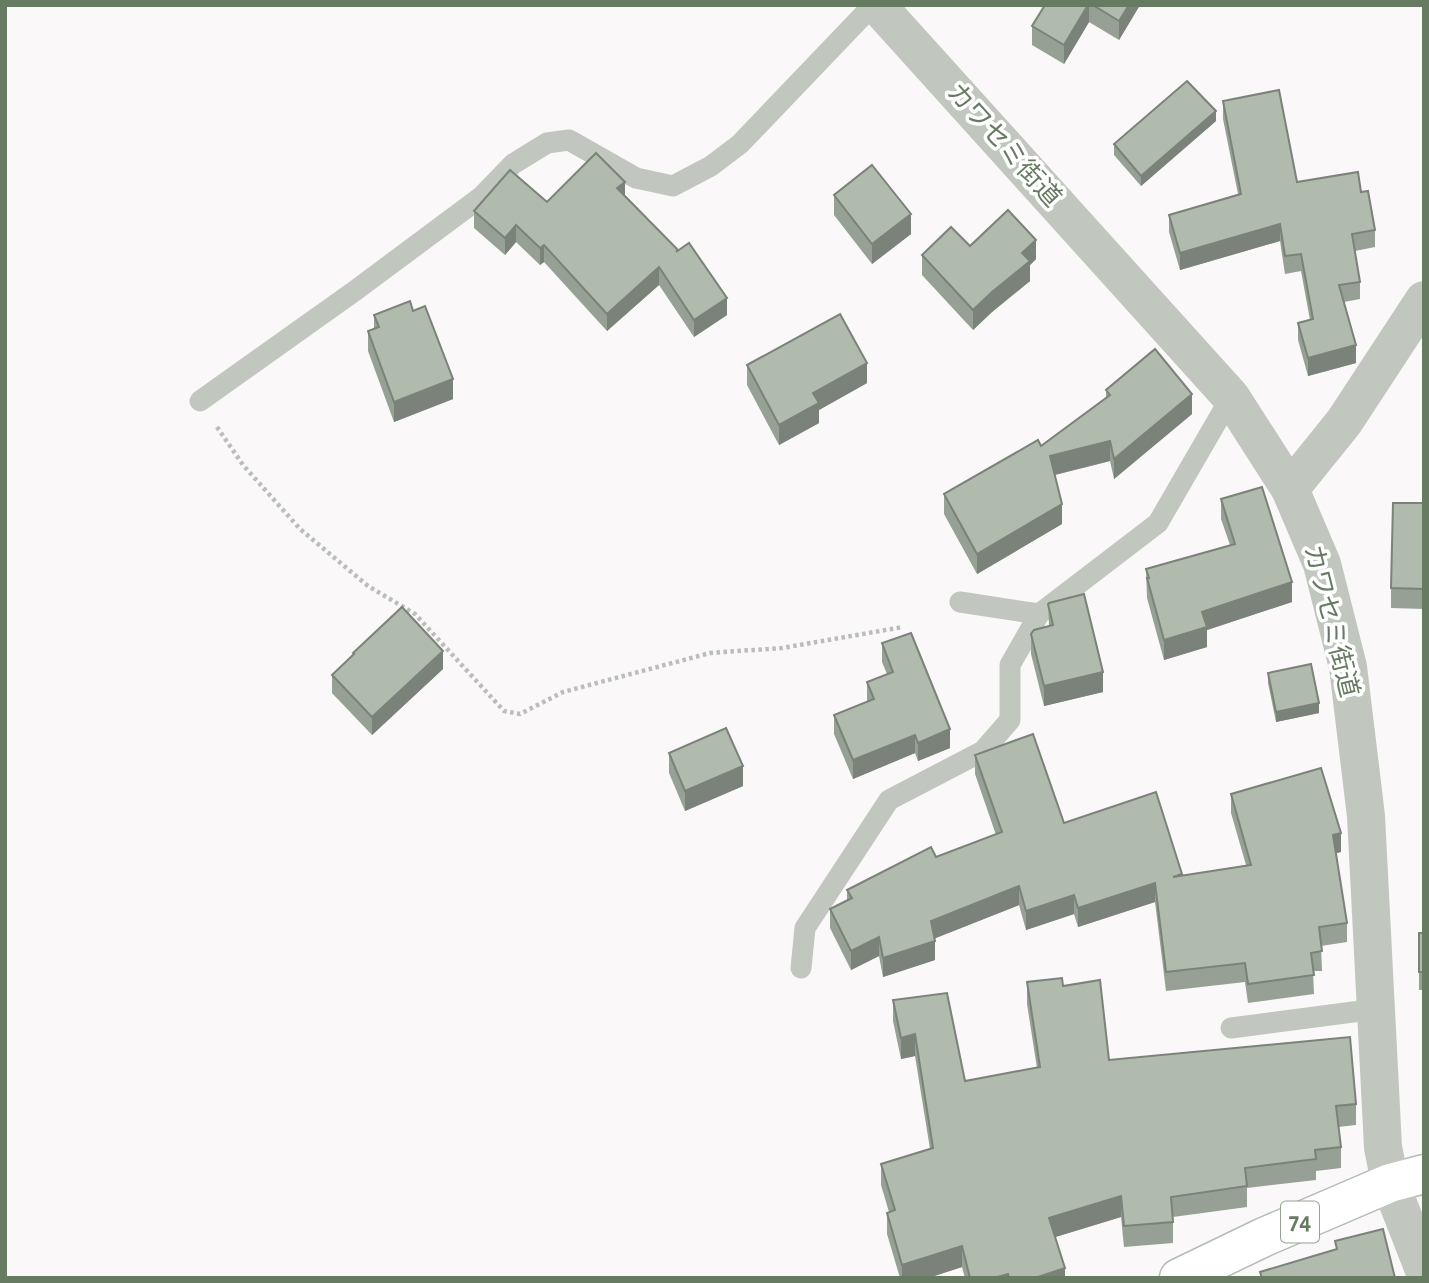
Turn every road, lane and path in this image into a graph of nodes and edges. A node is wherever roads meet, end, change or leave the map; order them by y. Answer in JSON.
{"nodes":[{"id":1,"x":875,"y":5,"type":"edge"},
{"id":2,"x":1424,"y":300,"type":"edge"},
{"id":3,"x":1231,"y":397,"type":"junction"},
{"id":4,"x":200,"y":401,"type":"joint"},
{"id":5,"x":1290,"y":489,"type":"junction"},
{"id":6,"x":960,"y":602,"type":"dead end"},
{"id":7,"x":1039,"y":614,"type":"junction"},
{"id":8,"x":903,"y":627,"type":"dead end"},
{"id":9,"x":801,"y":968,"type":"dead end"},
{"id":10,"x":1376,"y":1009,"type":"junction"},
{"id":11,"x":1231,"y":1028,"type":"dead end"},
{"id":12,"x":1407,"y":1178,"type":"edge"},
{"id":13,"x":1424,"y":1270,"type":"edge"},
{"id":14,"x":1179,"y":1278,"type":"edge"}],
"edges":[{"from":1,"to":3,"type":"street","name":"カワセミ街道"},
{"from":1,"to":4,"type":"lane"},
{"from":2,"to":5,"type":"street"},
{"from":3,"to":5,"type":"street","name":"カワセミ街道"},
{"from":3,"to":7,"type":"lane"},
{"from":4,"to":8,"type":"path"},
{"from":5,"to":10,"type":"street","name":"カワセミ街道"},
{"from":6,"to":7,"type":"lane"},
{"from":7,"to":9,"type":"lane"},
{"from":10,"to":11,"type":"lane"},
{"from":10,"to":12,"type":"street","name":"カワセミ街道"},
{"from":12,"to":13,"type":"street","name":"カワセミ街道"},
{"from":12,"to":14,"type":"main road","number":"74"}]}
